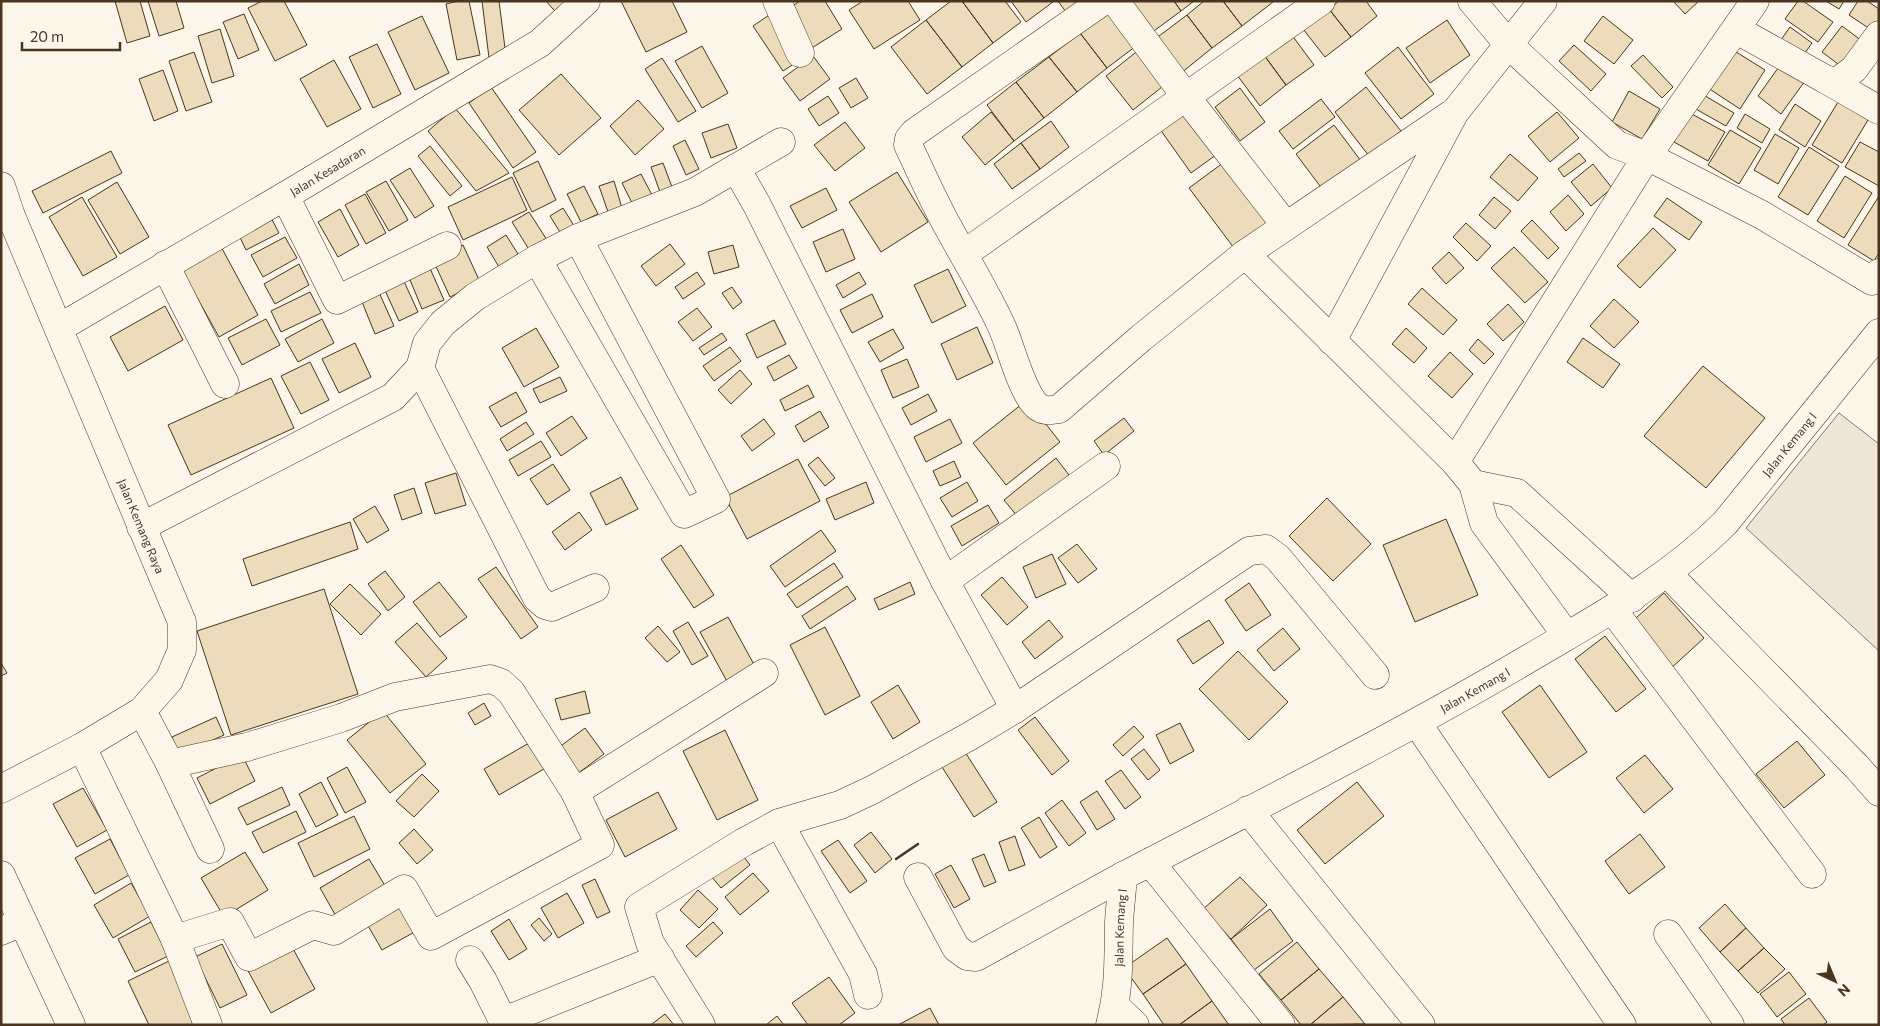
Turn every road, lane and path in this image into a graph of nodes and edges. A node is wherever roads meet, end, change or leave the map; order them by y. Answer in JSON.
{"nodes":[{"id":1,"x":586,"y":1,"type":"edge"},
{"id":2,"x":777,"y":1,"type":"edge"},
{"id":3,"x":1103,"y":1,"type":"edge"},
{"id":4,"x":1115,"y":1,"type":"edge"},
{"id":5,"x":1321,"y":1,"type":"edge"},
{"id":6,"x":1472,"y":1,"type":"edge"},
{"id":7,"x":1543,"y":1,"type":"edge"},
{"id":8,"x":1755,"y":1,"type":"edge"},
{"id":9,"x":1737,"y":30,"type":"junction"},
{"id":10,"x":1879,"y":35,"type":"edge"},
{"id":11,"x":1508,"y":45,"type":"junction"},
{"id":12,"x":800,"y":53,"type":"dead end"},
{"id":13,"x":1825,"y":79,"type":"junction"},
{"id":14,"x":1186,"y":97,"type":"junction"},
{"id":15,"x":1879,"y":110,"type":"edge"},
{"id":16,"x":1455,"y":112,"type":"junction"},
{"id":17,"x":781,"y":142,"type":"dead end"},
{"id":18,"x":1647,"y":156,"type":"junction"},
{"id":19,"x":736,"y":168,"type":"junction"},
{"id":20,"x":1,"y":186,"type":"edge"},
{"id":21,"x":285,"y":196,"type":"junction"},
{"id":22,"x":1286,"y":226,"type":"junction"},
{"id":23,"x":578,"y":238,"type":"junction"},
{"id":24,"x":447,"y":246,"type":"dead end"},
{"id":25,"x":964,"y":254,"type":"junction"},
{"id":26,"x":1245,"y":254,"type":"junction"},
{"id":27,"x":537,"y":259,"type":"junction"},
{"id":28,"x":165,"y":265,"type":"junction"},
{"id":29,"x":1879,"y":273,"type":"edge"},
{"id":30,"x":59,"y":328,"type":"junction"},
{"id":31,"x":1879,"y":333,"type":"edge"},
{"id":32,"x":1332,"y":341,"type":"junction"},
{"id":33,"x":420,"y":368,"type":"junction"},
{"id":34,"x":224,"y":384,"type":"dead end"},
{"id":35,"x":1455,"y":462,"type":"junction"},
{"id":36,"x":1106,"y":466,"type":"dead end"},
{"id":37,"x":1473,"y":484,"type":"junction"},
{"id":38,"x":141,"y":527,"type":"junction"},
{"id":39,"x":1667,"y":573,"type":"junction"},
{"id":40,"x":945,"y":581,"type":"junction"},
{"id":41,"x":596,"y":588,"type":"dead end"},
{"id":42,"x":1622,"y":603,"type":"junction"},
{"id":43,"x":1567,"y":636,"type":"junction"},
{"id":44,"x":764,"y":673,"type":"dead end"},
{"id":45,"x":1375,"y":674,"type":"dead end"},
{"id":46,"x":1015,"y":710,"type":"junction"},
{"id":47,"x":142,"y":711,"type":"junction"},
{"id":48,"x":1417,"y":723,"type":"junction"},
{"id":49,"x":82,"y":747,"type":"junction"},
{"id":50,"x":170,"y":764,"type":"junction"},
{"id":51,"x":1,"y":789,"type":"edge"},
{"id":52,"x":575,"y":792,"type":"junction"},
{"id":53,"x":1879,"y":792,"type":"edge"},
{"id":54,"x":1248,"y":810,"type":"junction"},
{"id":55,"x":779,"y":823,"type":"junction"},
{"id":56,"x":210,"y":849,"type":"dead end"},
{"id":57,"x":1150,"y":862,"type":"junction"},
{"id":58,"x":1,"y":874,"type":"edge"},
{"id":59,"x":1812,"y":874,"type":"dead end"},
{"id":60,"x":1123,"y":876,"type":"junction"},
{"id":61,"x":918,"y":877,"type":"dead end"},
{"id":62,"x":12,"y":926,"type":"edge"},
{"id":63,"x":1668,"y":934,"type":"dead end"},
{"id":64,"x":175,"y":938,"type":"junction"},
{"id":65,"x":660,"y":958,"type":"junction"},
{"id":66,"x":470,"y":960,"type":"dead end"},
{"id":67,"x":868,"y":995,"type":"dead end"},
{"id":68,"x":1113,"y":1015,"type":"edge"},
{"id":69,"x":505,"y":1023,"type":"edge"},
{"id":70,"x":71,"y":1025,"type":"edge"},
{"id":71,"x":208,"y":1025,"type":"edge"},
{"id":72,"x":702,"y":1025,"type":"edge"},
{"id":73,"x":1135,"y":1025,"type":"edge"},
{"id":74,"x":1280,"y":1025,"type":"edge"},
{"id":75,"x":1421,"y":1025,"type":"edge"},
{"id":76,"x":1622,"y":1025,"type":"edge"},
{"id":77,"x":1730,"y":1025,"type":"edge"}],
"edges":[{"from":1,"to":21,"type":"street","name":"Jalan Kesadaran"},
{"from":2,"to":12,"type":"street"},
{"from":3,"to":25,"type":"street"},
{"from":4,"to":14,"type":"street"},
{"from":5,"to":14,"type":"street"},
{"from":6,"to":11,"type":"street"},
{"from":7,"to":11,"type":"street"},
{"from":8,"to":9,"type":"street"},
{"from":9,"to":13,"type":"street"},
{"from":9,"to":18,"type":"street"},
{"from":10,"to":13,"type":"street"},
{"from":11,"to":16,"type":"street"},
{"from":11,"to":18,"type":"street"},
{"from":13,"to":15,"type":"street"},
{"from":14,"to":22,"type":"street"},
{"from":14,"to":25,"type":"street"},
{"from":16,"to":22,"type":"street"},
{"from":16,"to":32,"type":"street"},
{"from":17,"to":19,"type":"street"},
{"from":18,"to":29,"type":"street"},
{"from":18,"to":35,"type":"street"},
{"from":19,"to":23,"type":"street"},
{"from":19,"to":40,"type":"street"},
{"from":20,"to":30,"type":"street","name":"Jalan Kemang Raya"},
{"from":21,"to":24,"type":"street"},
{"from":21,"to":28,"type":"street","name":"Jalan Kesadaran"},
{"from":22,"to":26,"type":"street"},
{"from":23,"to":27,"type":"street"},
{"from":23,"to":27,"type":"street"},
{"from":25,"to":26,"type":"street"},
{"from":26,"to":32,"type":"street"},
{"from":27,"to":33,"type":"street"},
{"from":28,"to":30,"type":"street","name":"Jalan Kesadaran"},
{"from":28,"to":34,"type":"street"},
{"from":30,"to":38,"type":"street","name":"Jalan Kemang Raya"},
{"from":31,"to":39,"type":"street","name":"Jalan Kemang I"},
{"from":32,"to":35,"type":"street"},
{"from":33,"to":38,"type":"street"},
{"from":33,"to":41,"type":"street"},
{"from":35,"to":37,"type":"street"},
{"from":36,"to":40,"type":"street"},
{"from":37,"to":42,"type":"street"},
{"from":37,"to":43,"type":"street"},
{"from":38,"to":47,"type":"street","name":"Jalan Kemang Raya"},
{"from":39,"to":42,"type":"street","name":"Jalan Kemang I"},
{"from":39,"to":53,"type":"street"},
{"from":40,"to":46,"type":"street"},
{"from":42,"to":43,"type":"street","name":"Jalan Kemang I"},
{"from":42,"to":59,"type":"street"},
{"from":43,"to":48,"type":"street","name":"Jalan Kemang I"},
{"from":44,"to":52,"type":"street"},
{"from":45,"to":46,"type":"street"},
{"from":46,"to":55,"type":"street"},
{"from":47,"to":49,"type":"street","name":"Jalan Kemang Raya"},
{"from":47,"to":50,"type":"street"},
{"from":48,"to":54,"type":"street","name":"Jalan Kemang I"},
{"from":48,"to":76,"type":"street"},
{"from":49,"to":51,"type":"street","name":"Jalan Kemang Raya"},
{"from":49,"to":64,"type":"street"},
{"from":50,"to":52,"type":"street"},
{"from":50,"to":56,"type":"street"},
{"from":52,"to":64,"type":"street"},
{"from":54,"to":57,"type":"street","name":"Jalan Kemang I"},
{"from":54,"to":75,"type":"street"},
{"from":55,"to":65,"type":"street"},
{"from":55,"to":67,"type":"street"},
{"from":57,"to":60,"type":"street","name":"Jalan Kemang I"},
{"from":57,"to":74,"type":"street"},
{"from":58,"to":62,"type":"street"},
{"from":60,"to":61,"type":"street"},
{"from":60,"to":68,"type":"street","name":"Jalan Kemang I"},
{"from":62,"to":70,"type":"street"},
{"from":63,"to":77,"type":"street"},
{"from":64,"to":71,"type":"street"},
{"from":65,"to":69,"type":"street"},
{"from":65,"to":72,"type":"street"},
{"from":66,"to":69,"type":"street"},
{"from":68,"to":73,"type":"street"}]}
